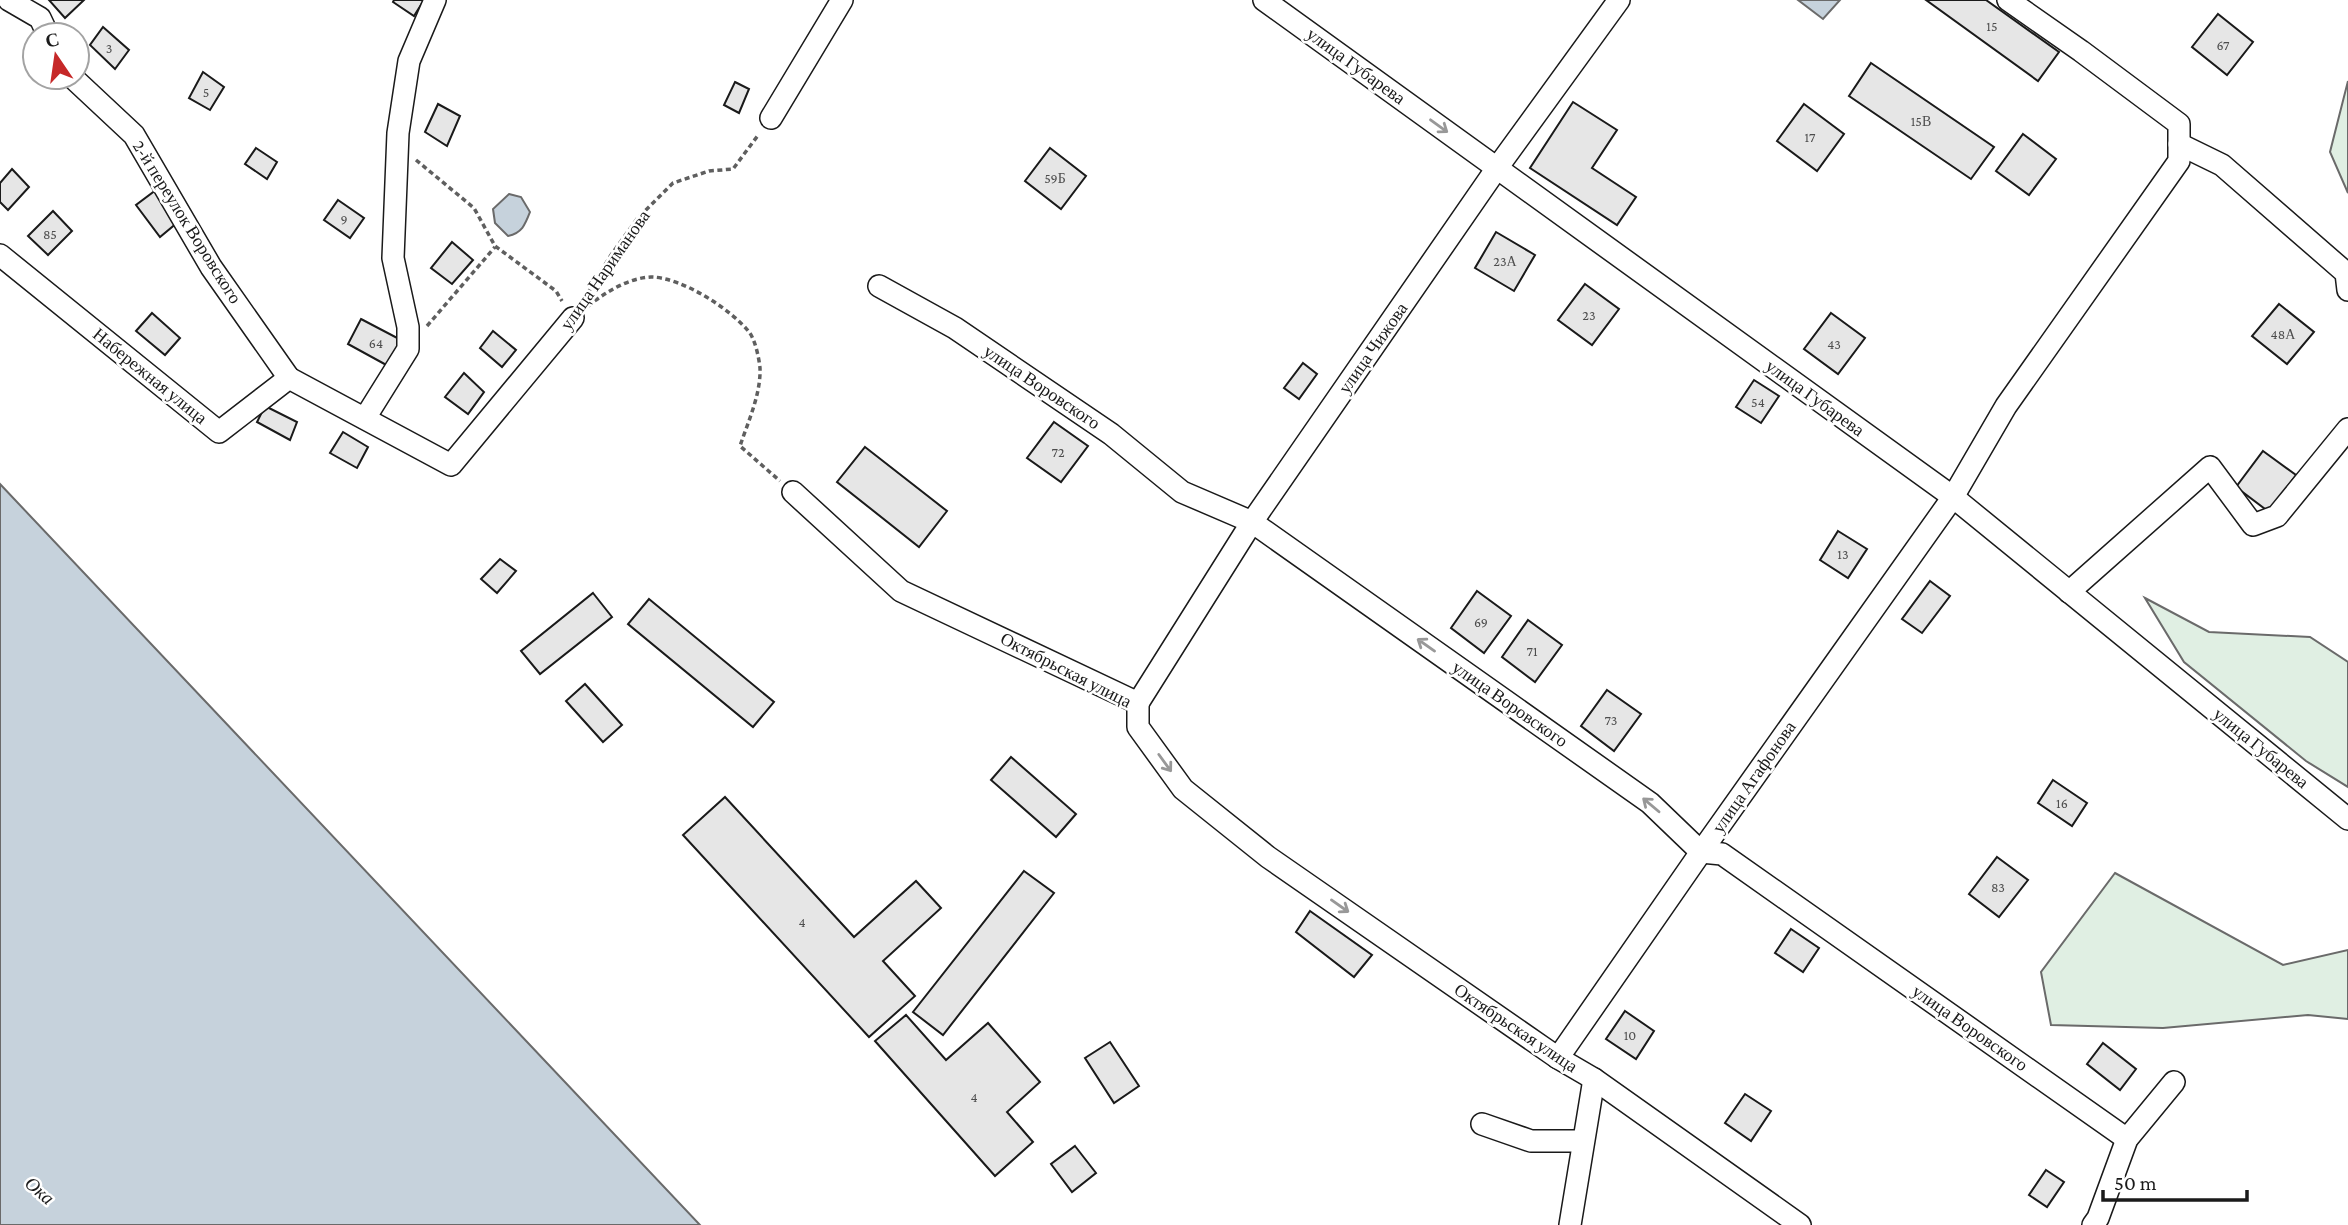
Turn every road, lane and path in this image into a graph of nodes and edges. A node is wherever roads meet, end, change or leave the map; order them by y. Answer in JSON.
{"nodes":[{"id":1,"x":9,"y":0,"type":"edge"},
{"id":2,"x":435,"y":0,"type":"edge"},
{"id":3,"x":842,"y":0,"type":"edge"},
{"id":4,"x":1264,"y":0,"type":"edge"},
{"id":5,"x":1619,"y":0,"type":"edge"},
{"id":6,"x":2008,"y":0,"type":"edge"},
{"id":7,"x":41,"y":21,"type":"edge"},
{"id":8,"x":87,"y":91,"type":"edge"},
{"id":9,"x":771,"y":118,"type":"joint"},
{"id":10,"x":2179,"y":144,"type":"junction"},
{"id":11,"x":397,"y":147,"type":"junction"},
{"id":12,"x":1497,"y":168,"type":"junction"},
{"id":13,"x":495,"y":246,"type":"junction"},
{"id":14,"x":0,"y":256,"type":"edge"},
{"id":15,"x":879,"y":286,"type":"dead end"},
{"id":16,"x":2348,"y":290,"type":"edge"},
{"id":17,"x":573,"y":318,"type":"junction"},
{"id":18,"x":408,"y":349,"type":"junction"},
{"id":19,"x":289,"y":377,"type":"junction"},
{"id":20,"x":365,"y":418,"type":"junction"},
{"id":21,"x":2348,"y":429,"type":"edge"},
{"id":22,"x":793,"y":492,"type":"joint"},
{"id":23,"x":1953,"y":497,"type":"junction"},
{"id":24,"x":1252,"y":522,"type":"junction"},
{"id":25,"x":2069,"y":592,"type":"junction"},
{"id":26,"x":1138,"y":703,"type":"junction"},
{"id":27,"x":2348,"y":819,"type":"edge"},
{"id":28,"x":1701,"y":852,"type":"junction"},
{"id":29,"x":1558,"y":1059,"type":"junction"},
{"id":30,"x":1594,"y":1079,"type":"junction"},
{"id":31,"x":2174,"y":1082,"type":"dead end"},
{"id":32,"x":1482,"y":1124,"type":"dead end"},
{"id":33,"x":2127,"y":1139,"type":"junction"},
{"id":34,"x":1583,"y":1141,"type":"junction"},
{"id":35,"x":1570,"y":1225,"type":"edge"},
{"id":36,"x":1800,"y":1225,"type":"edge"},
{"id":37,"x":2093,"y":1225,"type":"edge"}],
"edges":[{"from":1,"to":7,"type":"street"},
{"from":2,"to":11,"type":"street"},
{"from":3,"to":9,"type":"street"},
{"from":4,"to":12,"type":"street","name":"улица Губарева","one_way":true},
{"from":5,"to":12,"type":"street","name":"улица Чижова"},
{"from":6,"to":10,"type":"street"},
{"from":8,"to":19,"type":"street","name":"2-й переулок Воровского"},
{"from":9,"to":17,"type":"path","name":"улица Нариманова"},
{"from":10,"to":16,"type":"street"},
{"from":10,"to":23,"type":"street","name":"улица Агафонова"},
{"from":11,"to":13,"type":"path"},
{"from":11,"to":18,"type":"street"},
{"from":12,"to":23,"type":"street","name":"улица Губарева"},
{"from":12,"to":24,"type":"street","name":"улица Чижова"},
{"from":13,"to":17,"type":"path"},
{"from":13,"to":18,"type":"path"},
{"from":14,"to":19,"type":"street","name":"Набережная улица"},
{"from":15,"to":24,"type":"street","name":"улица Воровского"},
{"from":17,"to":20,"type":"street","name":"улица Нариманова"},
{"from":17,"to":22,"type":"path"},
{"from":18,"to":20,"type":"street"},
{"from":19,"to":20,"type":"street"},
{"from":21,"to":25,"type":"street"},
{"from":22,"to":26,"type":"street","name":"Октябрьская улица"},
{"from":23,"to":25,"type":"street","name":"улица Губарева"},
{"from":23,"to":28,"type":"street","name":"улица Агафонова"},
{"from":24,"to":26,"type":"street","name":"улица Чижова"},
{"from":28,"to":24,"type":"street","name":"улица Воровского","one_way":true},
{"from":25,"to":27,"type":"street","name":"улица Губарева"},
{"from":26,"to":29,"type":"street","name":"Октябрьская улица","one_way":true},
{"from":28,"to":29,"type":"street","name":"улица Агафонова"},
{"from":28,"to":33,"type":"street","name":"улица Воровского"},
{"from":29,"to":30,"type":"street","name":"Октябрьская улица"},
{"from":30,"to":34,"type":"street"},
{"from":30,"to":36,"type":"street","name":"Октябрьская улица"},
{"from":31,"to":33,"type":"street"},
{"from":32,"to":34,"type":"street"},
{"from":33,"to":37,"type":"street"},
{"from":34,"to":35,"type":"street"}]}
